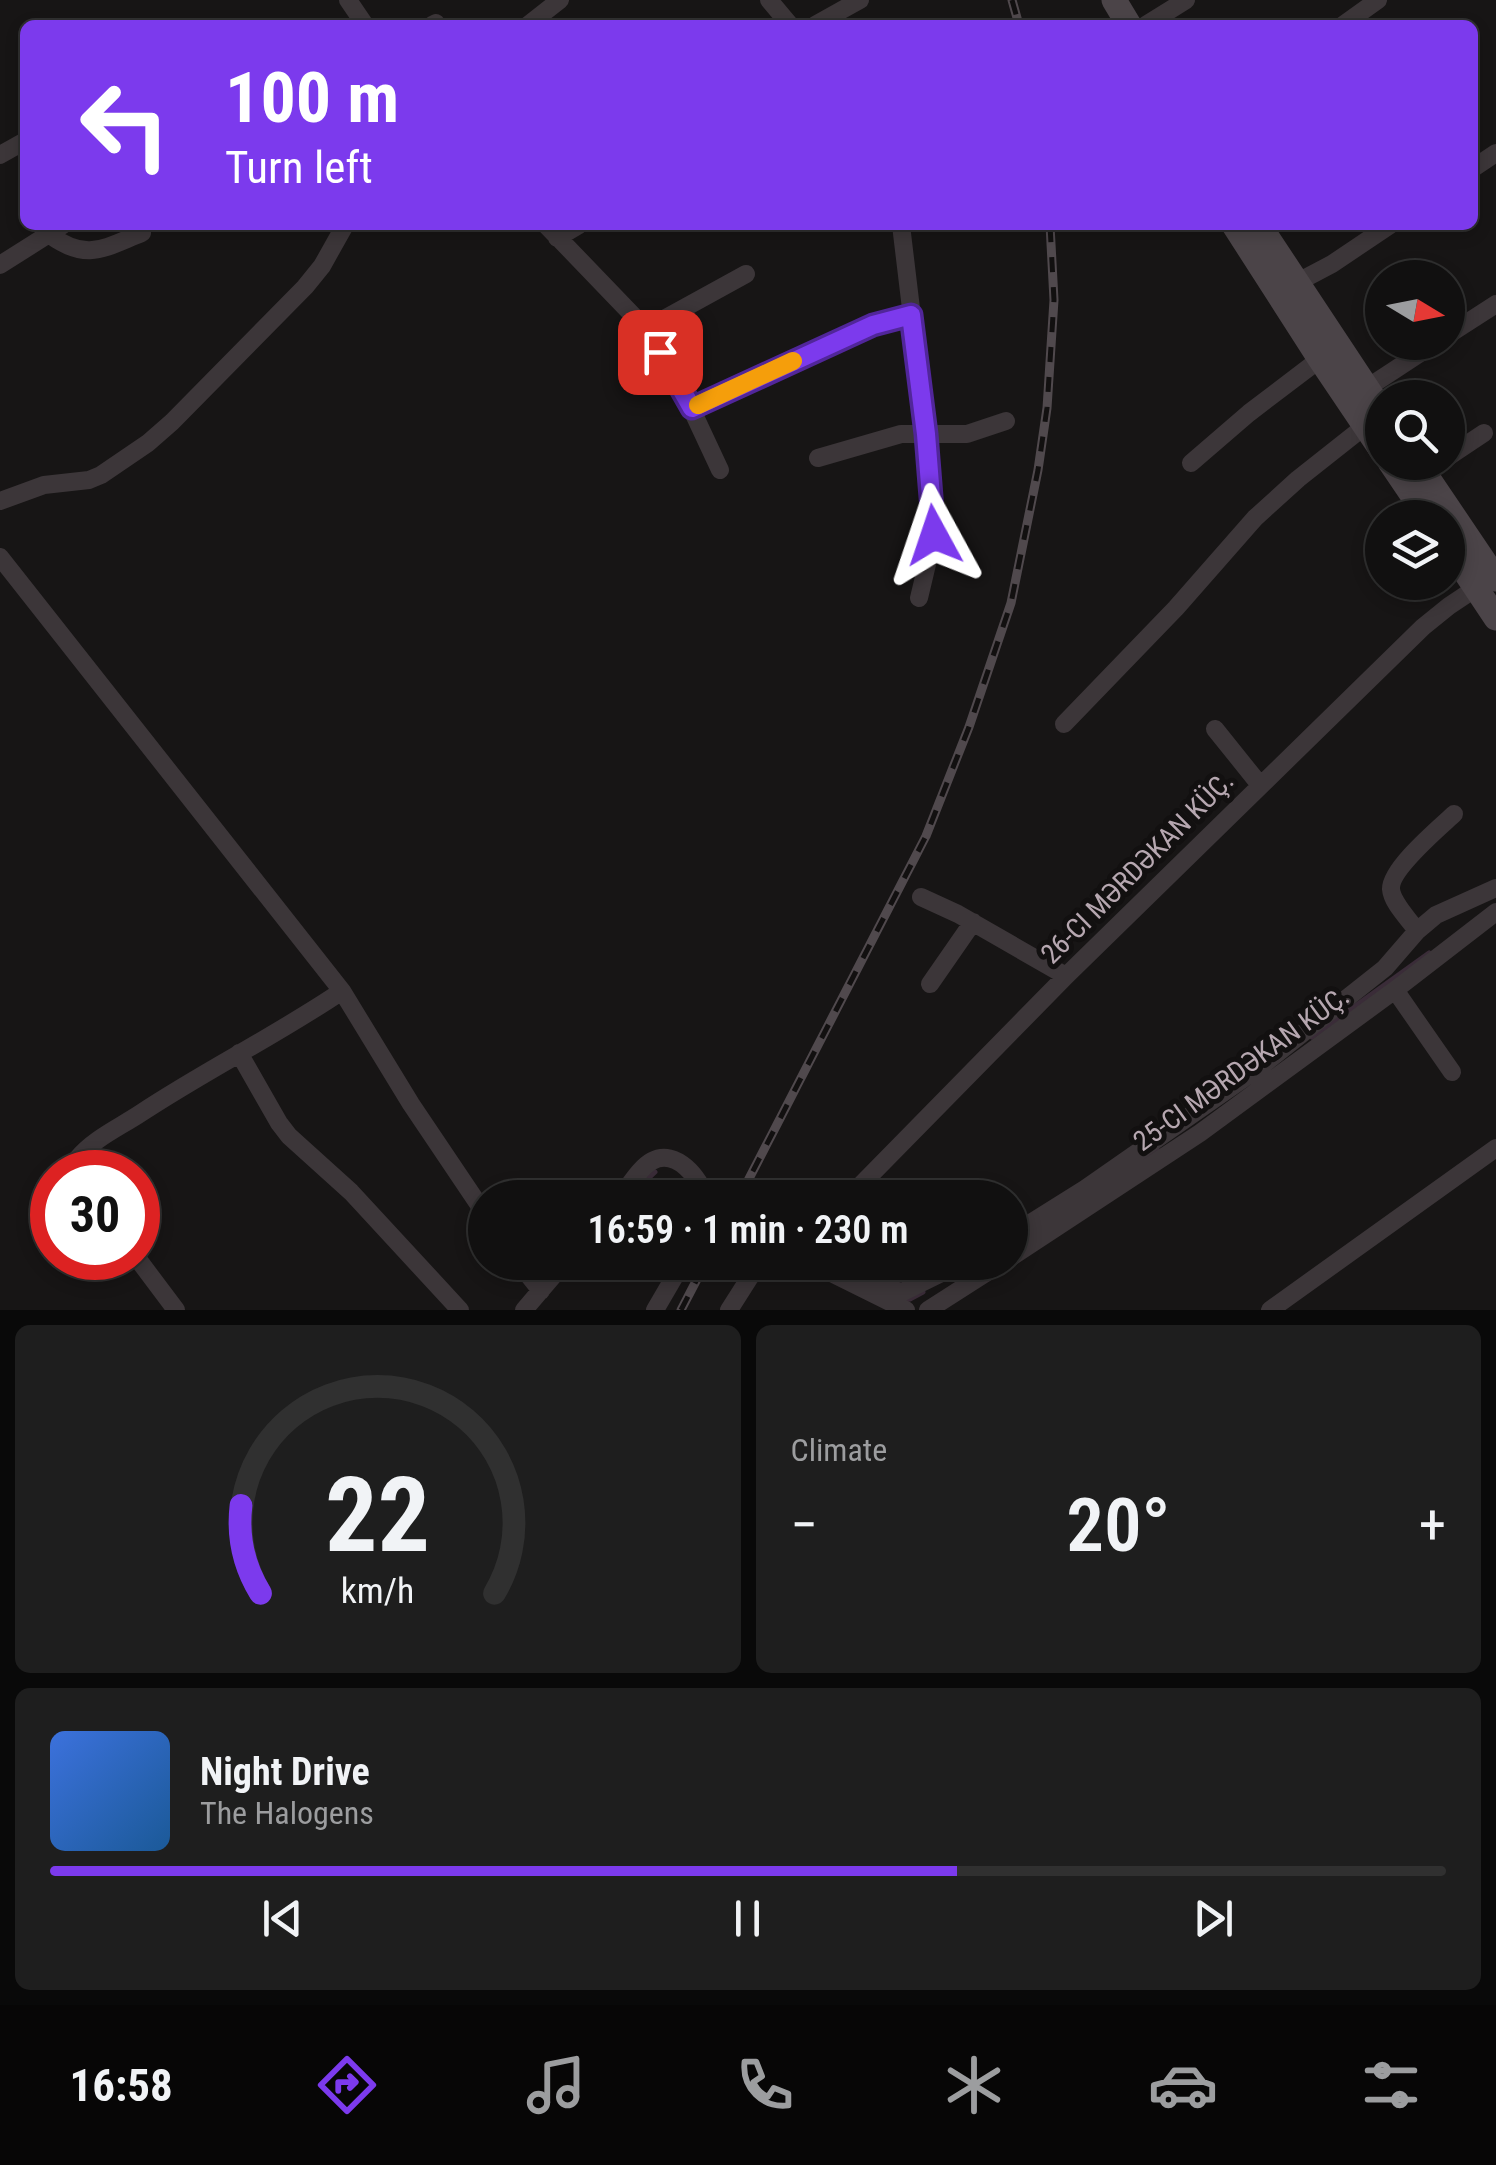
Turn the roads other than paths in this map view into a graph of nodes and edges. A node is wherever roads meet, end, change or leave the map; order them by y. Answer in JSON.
{"nodes":[{"id":1,"x":560,"y":0,"type":"edge"},
{"id":2,"x":769,"y":0,"type":"edge"},
{"id":3,"x":860,"y":0,"type":"edge"},
{"id":4,"x":1186,"y":0,"type":"edge"},
{"id":5,"x":1378,"y":0,"type":"edge"},
{"id":6,"x":534,"y":20,"type":"edge"},
{"id":7,"x":786,"y":20,"type":"edge"},
{"id":8,"x":824,"y":20,"type":"edge"},
{"id":9,"x":1154,"y":20,"type":"edge"},
{"id":10,"x":1350,"y":20,"type":"edge"},
{"id":11,"x":57,"y":230,"type":"edge"},
{"id":12,"x":342,"y":230,"type":"edge"},
{"id":13,"x":902,"y":230,"type":"edge"},
{"id":14,"x":1237,"y":230,"type":"edge"},
{"id":15,"x":1262,"y":230,"type":"edge"},
{"id":16,"x":1383,"y":230,"type":"edge"},
{"id":17,"x":552,"y":232,"type":"edge"},
{"id":18,"x":142,"y":233,"type":"dead end"},
{"id":19,"x":0,"y":265,"type":"edge"},
{"id":20,"x":746,"y":274,"type":"dead end"},
{"id":21,"x":1296,"y":283,"type":"junction"},
{"id":22,"x":1496,"y":304,"type":"edge"},
{"id":23,"x":911,"y":315,"type":"junction"},
{"id":24,"x":1465,"y":325,"type":"edge"},
{"id":25,"x":646,"y":329,"type":"junction"},
{"id":26,"x":1320,"y":360,"type":"junction"},
{"id":27,"x":1410,"y":360,"type":"edge"},
{"id":28,"x":1379,"y":380,"type":"edge"},
{"id":29,"x":1365,"y":385,"type":"edge"},
{"id":30,"x":692,"y":408,"type":"junction"},
{"id":31,"x":1365,"y":409,"type":"edge"},
{"id":32,"x":1006,"y":421,"type":"dead end"},
{"id":33,"x":1365,"y":426,"type":"edge"},
{"id":34,"x":926,"y":434,"type":"junction"},
{"id":35,"x":1484,"y":434,"type":"dead end"},
{"id":36,"x":1465,"y":446,"type":"edge"},
{"id":37,"x":818,"y":458,"type":"dead end"},
{"id":38,"x":1191,"y":464,"type":"dead end"},
{"id":39,"x":720,"y":470,"type":"dead end"},
{"id":40,"x":1435,"y":480,"type":"edge"},
{"id":41,"x":0,"y":501,"type":"edge"},
{"id":42,"x":1465,"y":556,"type":"edge"},
{"id":43,"x":0,"y":557,"type":"edge"},
{"id":44,"x":1488,"y":569,"type":"edge"},
{"id":45,"x":918,"y":598,"type":"dead end"},
{"id":46,"x":1496,"y":618,"type":"edge"},
{"id":47,"x":1064,"y":724,"type":"dead end"},
{"id":48,"x":1216,"y":729,"type":"dead end"},
{"id":49,"x":1260,"y":785,"type":"junction"},
{"id":50,"x":1454,"y":814,"type":"dead end"},
{"id":51,"x":1496,"y":888,"type":"edge"},
{"id":52,"x":921,"y":897,"type":"dead end"},
{"id":53,"x":1496,"y":912,"type":"edge"},
{"id":54,"x":973,"y":922,"type":"junction"},
{"id":55,"x":1417,"y":931,"type":"junction"},
{"id":56,"x":1066,"y":976,"type":"junction"},
{"id":57,"x":930,"y":984,"type":"dead end"},
{"id":58,"x":1396,"y":990,"type":"junction"},
{"id":59,"x":342,"y":991,"type":"junction"},
{"id":60,"x":239,"y":1053,"type":"junction"},
{"id":61,"x":1452,"y":1072,"type":"dead end"},
{"id":62,"x":1496,"y":1148,"type":"edge"},
{"id":63,"x":85,"y":1150,"type":"edge"},
{"id":64,"x":636,"y":1180,"type":"edge"},
{"id":65,"x":698,"y":1180,"type":"edge"},
{"id":66,"x":866,"y":1180,"type":"edge"},
{"id":67,"x":468,"y":1188,"type":"edge"},
{"id":68,"x":1028,"y":1225,"type":"edge"},
{"id":69,"x":1028,"y":1246,"type":"edge"},
{"id":70,"x":154,"y":1280,"type":"edge"},
{"id":71,"x":531,"y":1280,"type":"edge"},
{"id":72,"x":550,"y":1280,"type":"edge"},
{"id":73,"x":672,"y":1280,"type":"edge"},
{"id":74,"x":748,"y":1280,"type":"edge"},
{"id":75,"x":845,"y":1280,"type":"edge"},
{"id":76,"x":878,"y":1280,"type":"edge"},
{"id":77,"x":927,"y":1280,"type":"edge"},
{"id":78,"x":974,"y":1280,"type":"edge"},
{"id":79,"x":540,"y":1292,"type":"junction"},
{"id":80,"x":176,"y":1310,"type":"edge"},
{"id":81,"x":460,"y":1310,"type":"edge"},
{"id":82,"x":524,"y":1310,"type":"edge"},
{"id":83,"x":655,"y":1310,"type":"edge"},
{"id":84,"x":729,"y":1310,"type":"edge"},
{"id":85,"x":906,"y":1310,"type":"edge"},
{"id":86,"x":928,"y":1310,"type":"edge"},
{"id":87,"x":1270,"y":1310,"type":"edge"}],
"edges":[{"from":1,"to":6,"type":"street"},
{"from":2,"to":7,"type":"street"},
{"from":3,"to":8,"type":"street"},
{"from":4,"to":9,"type":"street"},
{"from":5,"to":10,"type":"street"},
{"from":11,"to":18,"type":"street"},
{"from":11,"to":19,"type":"street"},
{"from":12,"to":41,"type":"street"},
{"from":13,"to":23,"type":"street"},
{"from":14,"to":26,"type":"main road"},
{"from":15,"to":21,"type":"main road"},
{"from":16,"to":21,"type":"street"},
{"from":17,"to":25,"type":"street"},
{"from":20,"to":25,"type":"street"},
{"from":21,"to":29,"type":"main road"},
{"from":22,"to":24,"type":"street"},
{"from":23,"to":30,"type":"street"},
{"from":23,"to":34,"type":"street"},
{"from":25,"to":30,"type":"street"},
{"from":26,"to":31,"type":"main road"},
{"from":26,"to":38,"type":"street"},
{"from":27,"to":28,"type":"street"},
{"from":30,"to":39,"type":"street"},
{"from":32,"to":34,"type":"street"},
{"from":33,"to":47,"type":"street"},
{"from":34,"to":37,"type":"street"},
{"from":34,"to":45,"type":"street"},
{"from":35,"to":36,"type":"street"},
{"from":40,"to":44,"type":"main road"},
{"from":42,"to":44,"type":"main road"},
{"from":43,"to":59,"type":"street"},
{"from":44,"to":46,"type":"main road"},
{"from":44,"to":49,"type":"street"},
{"from":48,"to":49,"type":"street"},
{"from":49,"to":56,"type":"street"},
{"from":50,"to":55,"type":"street"},
{"from":51,"to":55,"type":"street"},
{"from":52,"to":54,"type":"street"},
{"from":53,"to":58,"type":"street","name":"25-CI MƏRDƏKAN KÜÇ."},
{"from":54,"to":56,"type":"street"},
{"from":54,"to":57,"type":"street"},
{"from":55,"to":68,"type":"street"},
{"from":56,"to":66,"type":"street"},
{"from":58,"to":61,"type":"street"},
{"from":58,"to":69,"type":"street","name":"25-CI MƏRDƏKAN KÜÇ."},
{"from":59,"to":60,"type":"street"},
{"from":59,"to":67,"type":"street"},
{"from":60,"to":63,"type":"street"},
{"from":60,"to":81,"type":"street"},
{"from":62,"to":87,"type":"street"},
{"from":64,"to":65,"type":"street"},
{"from":70,"to":80,"type":"street"},
{"from":71,"to":79,"type":"street"},
{"from":72,"to":79,"type":"street"},
{"from":73,"to":83,"type":"street"},
{"from":74,"to":84,"type":"street"},
{"from":75,"to":85,"type":"street"},
{"from":76,"to":77,"type":"street"},
{"from":78,"to":86,"type":"street"},
{"from":79,"to":82,"type":"street"}]}
